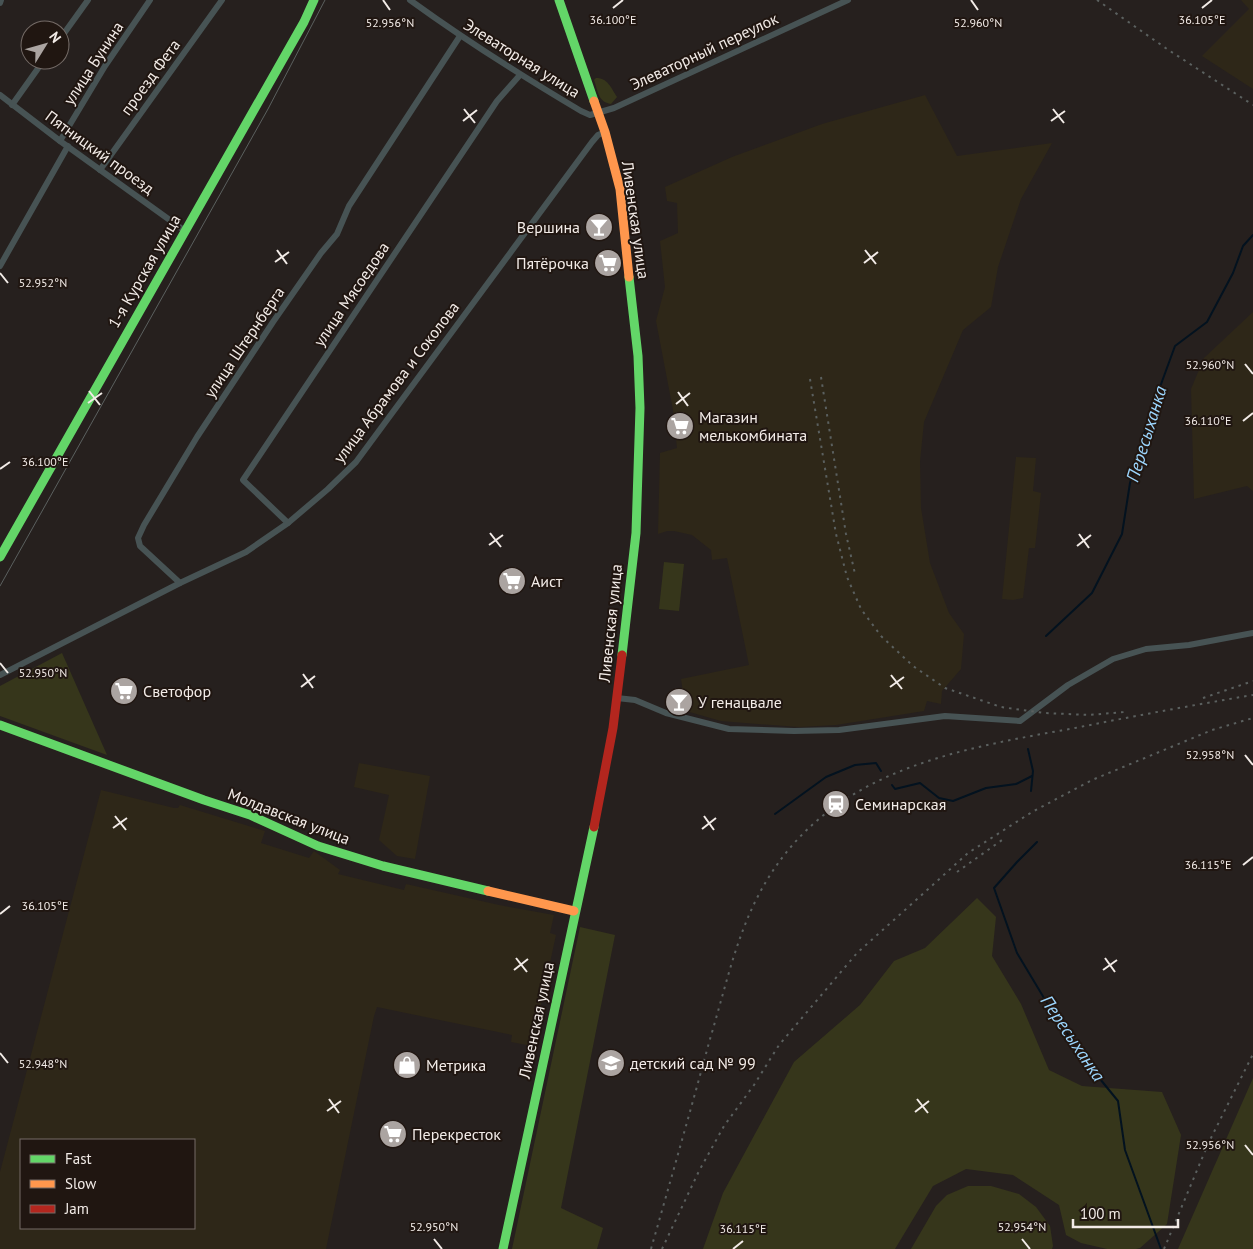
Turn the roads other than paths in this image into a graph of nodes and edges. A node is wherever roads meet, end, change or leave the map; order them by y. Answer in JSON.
{"nodes":[{"id":1,"x":88,"y":0,"type":"edge"},
{"id":2,"x":150,"y":0,"type":"edge"},
{"id":3,"x":222,"y":0,"type":"edge"},
{"id":4,"x":314,"y":0,"type":"edge"},
{"id":5,"x":410,"y":0,"type":"edge"},
{"id":6,"x":559,"y":0,"type":"edge"},
{"id":7,"x":848,"y":0,"type":"edge"},
{"id":8,"x":70,"y":25,"type":"edge"},
{"id":9,"x":460,"y":36,"type":"junction"},
{"id":10,"x":37,"y":70,"type":"edge"},
{"id":11,"x":520,"y":75,"type":"junction"},
{"id":12,"x":0,"y":95,"type":"edge"},
{"id":13,"x":12,"y":105,"type":"junction"},
{"id":14,"x":598,"y":114,"type":"junction"},
{"id":15,"x":605,"y":132,"type":"junction"},
{"id":16,"x":60,"y":141,"type":"junction"},
{"id":17,"x":68,"y":146,"type":"junction"},
{"id":18,"x":100,"y":170,"type":"junction"},
{"id":19,"x":185,"y":231,"type":"junction"},
{"id":20,"x":0,"y":266,"type":"edge"},
{"id":21,"x":288,"y":523,"type":"junction"},
{"id":22,"x":0,"y":558,"type":"edge"},
{"id":23,"x":180,"y":583,"type":"junction"},
{"id":24,"x":1253,"y":633,"type":"edge"},
{"id":25,"x":0,"y":675,"type":"edge"},
{"id":26,"x":617,"y":698,"type":"junction"},
{"id":27,"x":0,"y":726,"type":"edge"},
{"id":28,"x":574,"y":911,"type":"junction"},
{"id":29,"x":503,"y":1249,"type":"edge"}],
"edges":[{"from":1,"to":8,"type":"street"},
{"from":2,"to":16,"type":"street","name":"улица Бунина"},
{"from":3,"to":18,"type":"street","name":"проезд Фета"},
{"from":4,"to":19,"type":"main road","name":"1-я Курская улица"},
{"from":5,"to":9,"type":"street","name":"Элеваторная улица"},
{"from":6,"to":14,"type":"main road","name":"Ливенская улица"},
{"from":7,"to":14,"type":"street","name":"Элеваторный переулок"},
{"from":9,"to":11,"type":"street","name":"Элеваторная улица"},
{"from":9,"to":23,"type":"street","name":"улица Штернберга"},
{"from":10,"to":13,"type":"street"},
{"from":11,"to":14,"type":"street","name":"Элеваторная улица"},
{"from":11,"to":21,"type":"street","name":"улица Мясоедова"},
{"from":12,"to":13,"type":"street","name":"Пятницкий проезд"},
{"from":13,"to":16,"type":"street","name":"Пятницкий проезд"},
{"from":14,"to":15,"type":"main road","name":"Ливенская улица"},
{"from":15,"to":21,"type":"street","name":"улица Абрамова и Соколова"},
{"from":15,"to":26,"type":"main road","name":"Ливенская улица"},
{"from":16,"to":17,"type":"street","name":"Пятницкий проезд"},
{"from":17,"to":18,"type":"street","name":"Пятницкий проезд"},
{"from":17,"to":20,"type":"street"},
{"from":18,"to":19,"type":"street","name":"Пятницкий проезд"},
{"from":19,"to":22,"type":"main road","name":"1-я Курская улица"},
{"from":21,"to":23,"type":"street","name":"улица Абрамова и Соколова"},
{"from":23,"to":25,"type":"street","name":"улица Абрамова и Соколова"},
{"from":24,"to":26,"type":"street"},
{"from":26,"to":28,"type":"main road","name":"Ливенская улица"},
{"from":27,"to":28,"type":"main road","name":"Молдавская улица"},
{"from":28,"to":29,"type":"main road","name":"Ливенская улица"}]}
